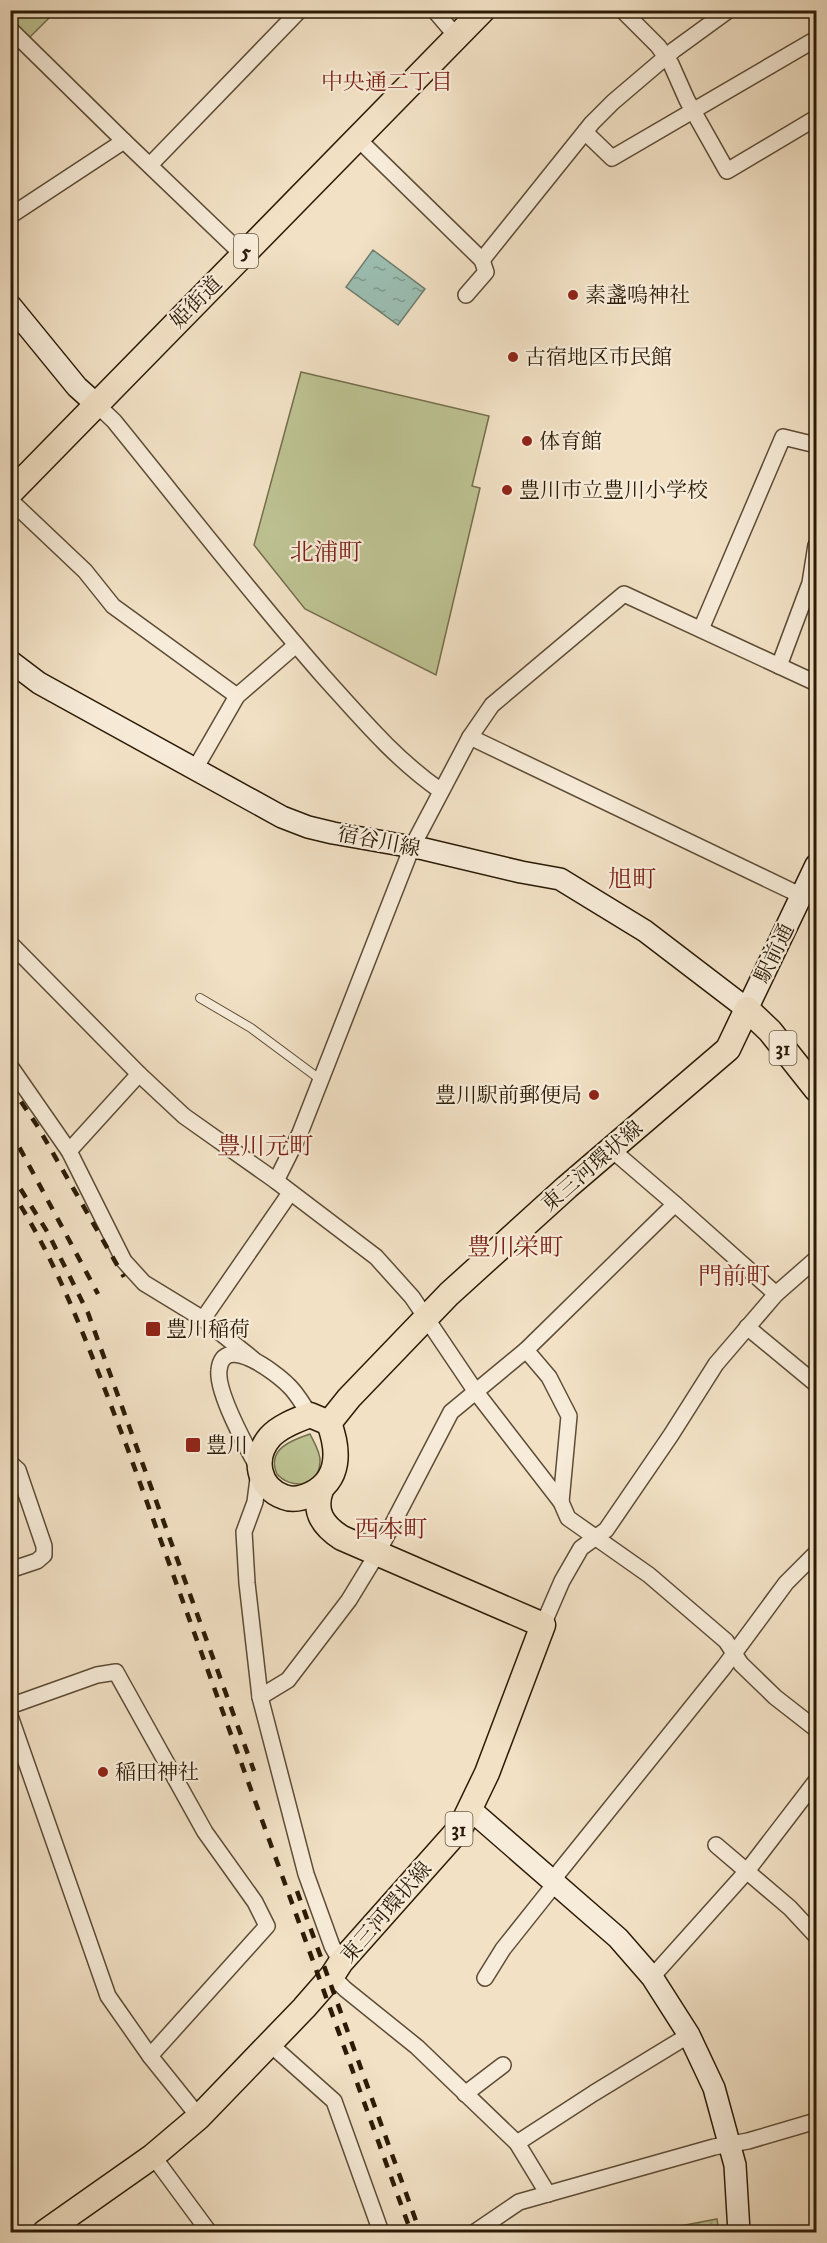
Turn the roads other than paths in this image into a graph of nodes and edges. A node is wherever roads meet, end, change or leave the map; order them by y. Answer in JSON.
{"nodes":[{"id":1,"x":300,"y":10,"type":"edge"},
{"id":2,"x":434,"y":10,"type":"edge"},
{"id":3,"x":483,"y":10,"type":"edge"},
{"id":4,"x":622,"y":10,"type":"edge"},
{"id":5,"x":729,"y":10,"type":"edge"},
{"id":6,"x":10,"y":29,"type":"edge"},
{"id":7,"x":457,"y":37,"type":"junction"},
{"id":8,"x":816,"y":39,"type":"edge"},
{"id":9,"x":665,"y":57,"type":"junction"},
{"id":10,"x":694,"y":110,"type":"junction"},
{"id":11,"x":816,"y":118,"type":"edge"},
{"id":12,"x":585,"y":132,"type":"junction"},
{"id":13,"x":358,"y":139,"type":"junction"},
{"id":14,"x":124,"y":141,"type":"junction"},
{"id":15,"x":150,"y":165,"type":"junction"},
{"id":16,"x":10,"y":216,"type":"edge"},
{"id":17,"x":243,"y":255,"type":"junction"},
{"id":18,"x":482,"y":260,"type":"junction"},
{"id":19,"x":466,"y":296,"type":"dead end"},
{"id":20,"x":10,"y":304,"type":"edge"},
{"id":21,"x":96,"y":404,"type":"junction"},
{"id":22,"x":816,"y":446,"type":"edge"},
{"id":23,"x":11,"y":492,"type":"edge"},
{"id":24,"x":10,"y":500,"type":"edge"},
{"id":25,"x":816,"y":545,"type":"edge"},
{"id":26,"x":700,"y":629,"type":"junction"},
{"id":27,"x":296,"y":645,"type":"junction"},
{"id":28,"x":10,"y":661,"type":"edge"},
{"id":29,"x":778,"y":666,"type":"junction"},
{"id":30,"x":816,"y":683,"type":"edge"},
{"id":31,"x":237,"y":696,"type":"junction"},
{"id":32,"x":470,"y":736,"type":"junction"},
{"id":33,"x":195,"y":770,"type":"junction"},
{"id":34,"x":441,"y":790,"type":"junction"},
{"id":35,"x":412,"y":847,"type":"junction"},
{"id":36,"x":816,"y":865,"type":"edge"},
{"id":37,"x":802,"y":896,"type":"junction"},
{"id":38,"x":10,"y":943,"type":"edge"},
{"id":39,"x":200,"y":998,"type":"dead end"},
{"id":40,"x":747,"y":1009,"type":"junction"},
{"id":41,"x":10,"y":1066,"type":"edge"},
{"id":42,"x":139,"y":1074,"type":"junction"},
{"id":43,"x":321,"y":1080,"type":"junction"},
{"id":44,"x":816,"y":1089,"type":"edge"},
{"id":45,"x":611,"y":1149,"type":"junction"},
{"id":46,"x":69,"y":1151,"type":"junction"},
{"id":47,"x":276,"y":1181,"type":"junction"},
{"id":48,"x":290,"y":1193,"type":"junction"},
{"id":49,"x":675,"y":1204,"type":"junction"},
{"id":50,"x":816,"y":1259,"type":"edge"},
{"id":51,"x":776,"y":1294,"type":"junction"},
{"id":52,"x":425,"y":1318,"type":"junction"},
{"id":53,"x":203,"y":1319,"type":"junction"},
{"id":54,"x":747,"y":1327,"type":"junction"},
{"id":55,"x":228,"y":1339,"type":"junction"},
{"id":56,"x":526,"y":1350,"type":"junction"},
{"id":57,"x":228,"y":1355,"type":"junction"},
{"id":58,"x":253,"y":1359,"type":"junction"},
{"id":59,"x":816,"y":1384,"type":"edge"},
{"id":60,"x":476,"y":1392,"type":"junction"},
{"id":61,"x":320,"y":1419,"type":"junction"},
{"id":62,"x":10,"y":1463,"type":"edge"},
{"id":63,"x":259,"y":1469,"type":"junction"},
{"id":64,"x":321,"y":1490,"type":"junction"},
{"id":65,"x":282,"y":1496,"type":"junction"},
{"id":66,"x":255,"y":1502,"type":"junction"},
{"id":67,"x":561,"y":1502,"type":"junction"},
{"id":68,"x":321,"y":1518,"type":"junction"},
{"id":69,"x":596,"y":1538,"type":"junction"},
{"id":70,"x":816,"y":1553,"type":"edge"},
{"id":71,"x":377,"y":1554,"type":"junction"},
{"id":72,"x":10,"y":1570,"type":"edge"},
{"id":73,"x":543,"y":1625,"type":"junction"},
{"id":74,"x":733,"y":1654,"type":"junction"},
{"id":75,"x":260,"y":1697,"type":"junction"},
{"id":76,"x":10,"y":1706,"type":"edge"},
{"id":77,"x":10,"y":1716,"type":"edge"},
{"id":78,"x":814,"y":1724,"type":"edge"},
{"id":79,"x":816,"y":1781,"type":"edge"},
{"id":80,"x":471,"y":1809,"type":"junction"},
{"id":81,"x":716,"y":1845,"type":"dead end"},
{"id":82,"x":747,"y":1871,"type":"junction"},
{"id":83,"x":554,"y":1882,"type":"junction"},
{"id":84,"x":816,"y":1936,"type":"edge"},
{"id":85,"x":337,"y":1969,"type":"junction"},
{"id":86,"x":652,"y":1977,"type":"junction"},
{"id":87,"x":485,"y":1978,"type":"dead end"},
{"id":88,"x":689,"y":2036,"type":"junction"},
{"id":89,"x":270,"y":2044,"type":"junction"},
{"id":90,"x":150,"y":2056,"type":"junction"},
{"id":91,"x":503,"y":2065,"type":"dead end"},
{"id":92,"x":465,"y":2094,"type":"junction"},
{"id":93,"x":199,"y":2117,"type":"junction"},
{"id":94,"x":816,"y":2121,"type":"edge"},
{"id":95,"x":517,"y":2143,"type":"junction"},
{"id":96,"x":729,"y":2144,"type":"junction"},
{"id":97,"x":153,"y":2156,"type":"junction"},
{"id":98,"x":548,"y":2194,"type":"junction"},
{"id":99,"x":45,"y":2232,"type":"edge"},
{"id":100,"x":209,"y":2232,"type":"edge"},
{"id":101,"x":381,"y":2232,"type":"edge"},
{"id":102,"x":475,"y":2232,"type":"edge"},
{"id":103,"x":739,"y":2232,"type":"edge"}],
"edges":[{"from":1,"to":15,"type":"street"},
{"from":2,"to":7,"type":"street"},
{"from":3,"to":7,"type":"main road","name":"姫街道","number":"5"},
{"from":4,"to":9,"type":"street"},
{"from":5,"to":9,"type":"street"},
{"from":6,"to":14,"type":"street"},
{"from":7,"to":13,"type":"main road","name":"姫街道","number":"5"},
{"from":8,"to":10,"type":"street"},
{"from":9,"to":10,"type":"street"},
{"from":9,"to":12,"type":"street"},
{"from":10,"to":11,"type":"street"},
{"from":10,"to":12,"type":"street"},
{"from":12,"to":18,"type":"street"},
{"from":13,"to":17,"type":"main road","name":"姫街道","number":"5"},
{"from":13,"to":18,"type":"street"},
{"from":14,"to":15,"type":"street"},
{"from":14,"to":16,"type":"street"},
{"from":15,"to":17,"type":"street"},
{"from":17,"to":21,"type":"main road","name":"姫街道","number":"5"},
{"from":18,"to":19,"type":"street"},
{"from":20,"to":21,"type":"main road"},
{"from":21,"to":23,"type":"main road","name":"姫街道","number":"5"},
{"from":21,"to":27,"type":"street"},
{"from":22,"to":26,"type":"street"},
{"from":24,"to":31,"type":"street"},
{"from":25,"to":29,"type":"street"},
{"from":26,"to":29,"type":"street"},
{"from":26,"to":32,"type":"street"},
{"from":27,"to":31,"type":"street"},
{"from":27,"to":34,"type":"street"},
{"from":28,"to":33,"type":"main road","name":"宿谷川線"},
{"from":29,"to":30,"type":"street"},
{"from":31,"to":33,"type":"street"},
{"from":32,"to":34,"type":"street"},
{"from":32,"to":37,"type":"street"},
{"from":33,"to":35,"type":"main road","name":"宿谷川線"},
{"from":34,"to":35,"type":"street"},
{"from":35,"to":40,"type":"main road","name":"宿谷川線"},
{"from":35,"to":43,"type":"street"},
{"from":36,"to":37,"type":"main road","name":"駅前通"},
{"from":37,"to":40,"type":"main road","name":"駅前通"},
{"from":38,"to":42,"type":"street"},
{"from":39,"to":43,"type":"lane"},
{"from":40,"to":44,"type":"main road","number":"31"},
{"from":40,"to":45,"type":"main road","name":"東三河環状線","number":"31"},
{"from":41,"to":46,"type":"street"},
{"from":42,"to":46,"type":"street"},
{"from":42,"to":47,"type":"street"},
{"from":43,"to":47,"type":"street"},
{"from":45,"to":49,"type":"street"},
{"from":45,"to":52,"type":"main road","name":"東三河環状線","number":"31"},
{"from":46,"to":53,"type":"street"},
{"from":47,"to":48,"type":"street"},
{"from":48,"to":52,"type":"street"},
{"from":48,"to":53,"type":"street"},
{"from":49,"to":51,"type":"street"},
{"from":49,"to":56,"type":"street"},
{"from":50,"to":51,"type":"street"},
{"from":51,"to":54,"type":"street"},
{"from":52,"to":60,"type":"street"},
{"from":52,"to":61,"type":"main road","name":"東三河環状線","number":"31"},
{"from":53,"to":55,"type":"street"},
{"from":54,"to":59,"type":"street"},
{"from":54,"to":69,"type":"street"},
{"from":55,"to":57,"type":"street"},
{"from":55,"to":58,"type":"street"},
{"from":56,"to":60,"type":"street"},
{"from":56,"to":67,"type":"street"},
{"from":57,"to":58,"type":"street"},
{"from":57,"to":63,"type":"street"},
{"from":58,"to":61,"type":"street"},
{"from":60,"to":67,"type":"street"},
{"from":60,"to":71,"type":"street"},
{"from":61,"to":63,"type":"main road","name":"東三河環状線","number":"31"},
{"from":61,"to":64,"type":"main road"},
{"from":62,"to":72,"type":"street"},
{"from":63,"to":65,"type":"main road"},
{"from":63,"to":66,"type":"street"},
{"from":64,"to":65,"type":"main road"},
{"from":64,"to":68,"type":"main road"},
{"from":65,"to":66,"type":"street"},
{"from":65,"to":68,"type":"main road"},
{"from":66,"to":75,"type":"street"},
{"from":67,"to":69,"type":"street"},
{"from":68,"to":71,"type":"main road"},
{"from":69,"to":73,"type":"street"},
{"from":69,"to":74,"type":"street"},
{"from":70,"to":74,"type":"street"},
{"from":71,"to":73,"type":"main road"},
{"from":71,"to":75,"type":"street"},
{"from":73,"to":80,"type":"main road","name":"東三河環状線","number":"31"},
{"from":74,"to":78,"type":"street"},
{"from":74,"to":83,"type":"street"},
{"from":75,"to":85,"type":"street"},
{"from":76,"to":90,"type":"street"},
{"from":77,"to":90,"type":"street"},
{"from":79,"to":82,"type":"street"},
{"from":80,"to":83,"type":"main road"},
{"from":80,"to":85,"type":"main road","name":"東三河環状線","number":"31"},
{"from":81,"to":82,"type":"street"},
{"from":82,"to":84,"type":"street"},
{"from":82,"to":86,"type":"street"},
{"from":83,"to":86,"type":"main road"},
{"from":83,"to":87,"type":"street"},
{"from":85,"to":89,"type":"main road","name":"東三河環状線","number":"31"},
{"from":85,"to":92,"type":"street"},
{"from":86,"to":88,"type":"main road"},
{"from":88,"to":95,"type":"street"},
{"from":88,"to":96,"type":"main road"},
{"from":89,"to":93,"type":"main road","name":"東三河環状線","number":"31"},
{"from":89,"to":101,"type":"street"},
{"from":90,"to":93,"type":"street"},
{"from":91,"to":92,"type":"street"},
{"from":92,"to":95,"type":"street"},
{"from":93,"to":97,"type":"main road","name":"東三河環状線","number":"31"},
{"from":94,"to":96,"type":"street"},
{"from":95,"to":98,"type":"street"},
{"from":96,"to":98,"type":"street"},
{"from":96,"to":103,"type":"main road"},
{"from":97,"to":99,"type":"main road","name":"東三河環状線","number":"31"},
{"from":97,"to":100,"type":"street"},
{"from":98,"to":102,"type":"street"}]}
